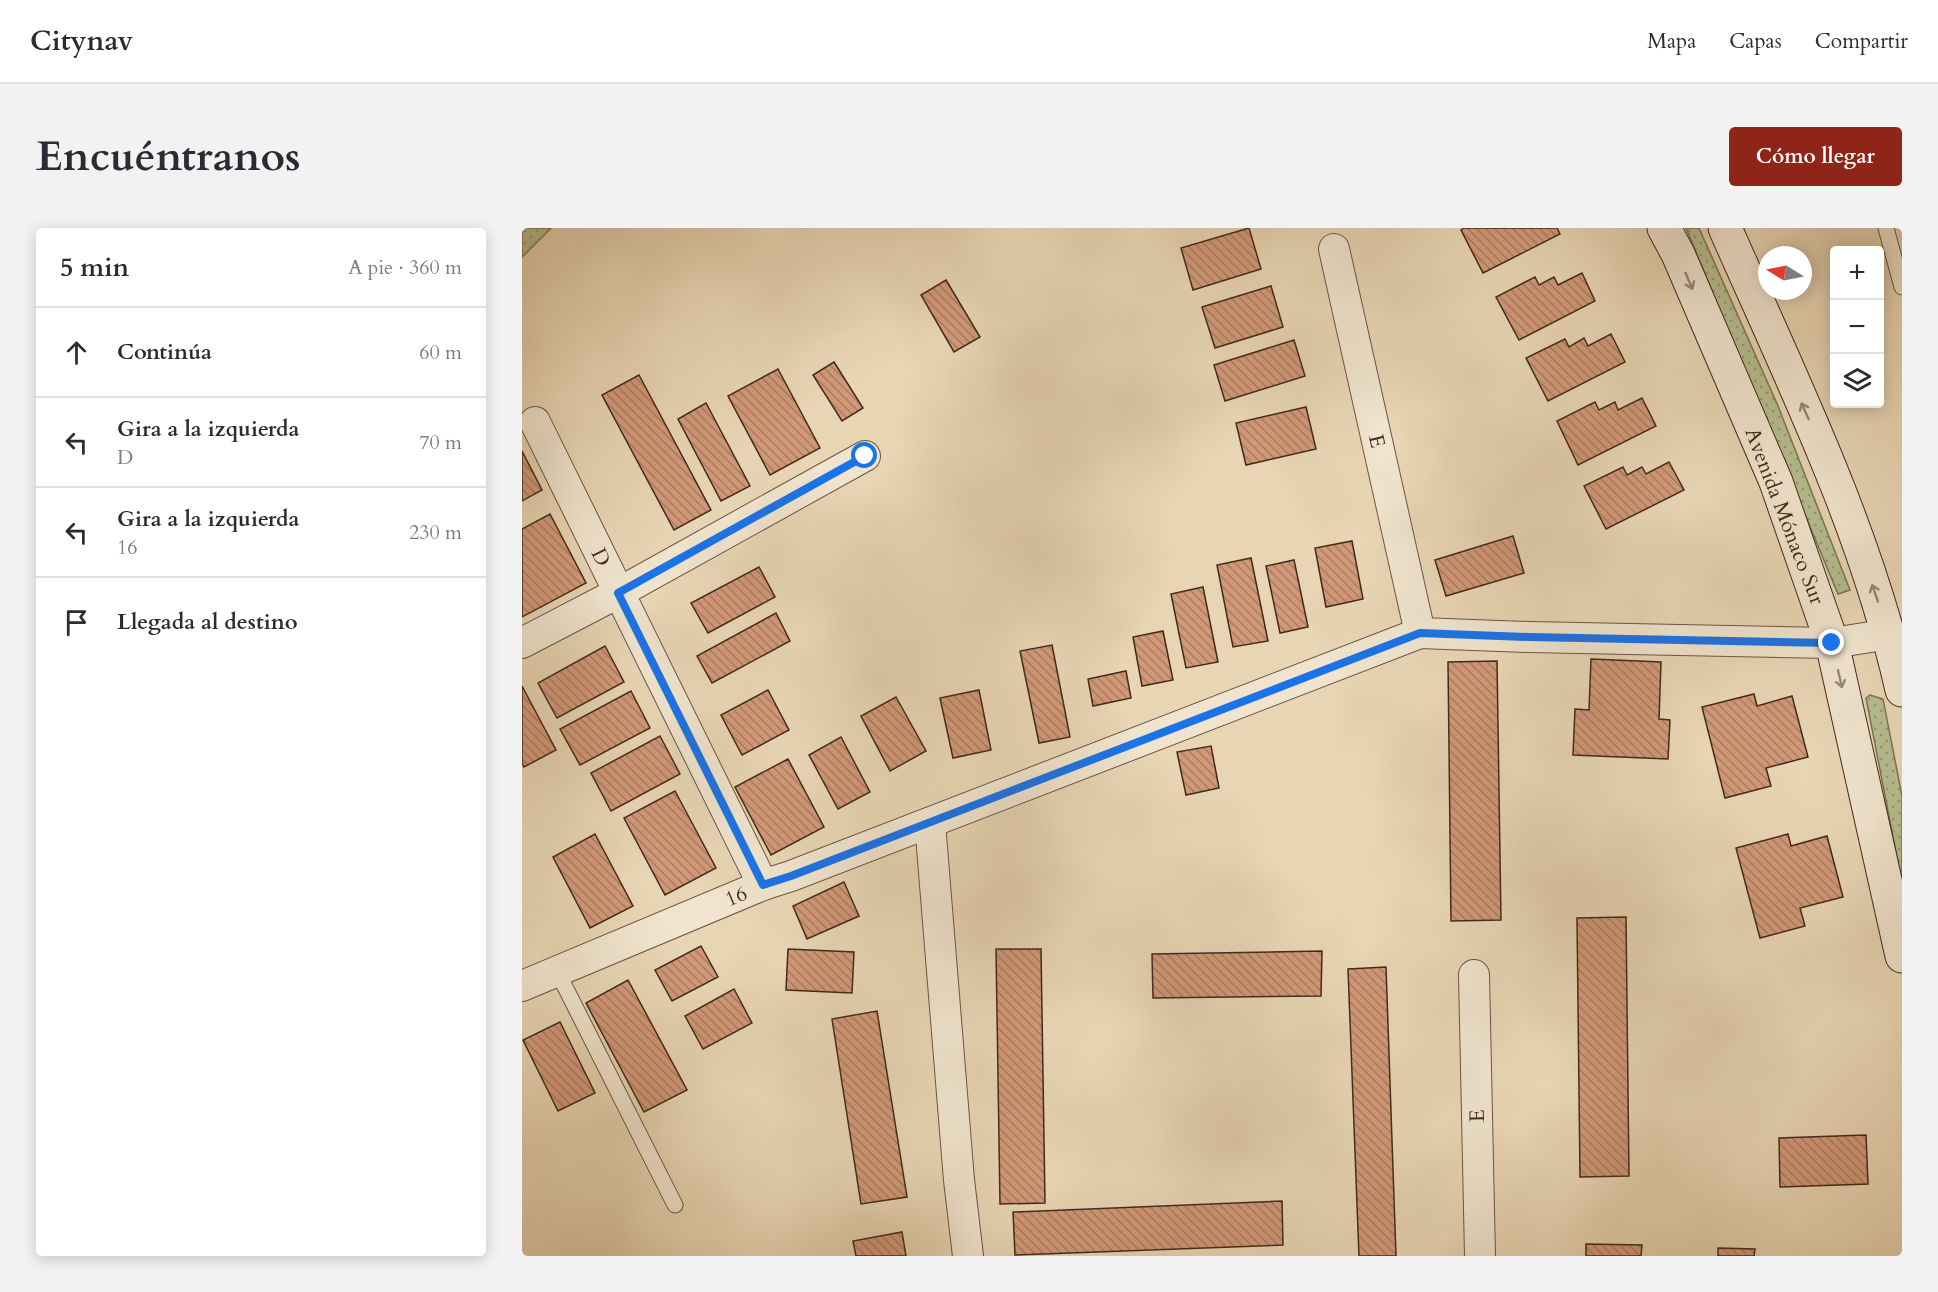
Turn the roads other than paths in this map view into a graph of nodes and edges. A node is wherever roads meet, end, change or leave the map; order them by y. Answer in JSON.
{"nodes":[{"id":1,"x":1664,"y":228,"type":"edge"},
{"id":2,"x":1725,"y":228,"type":"edge"},
{"id":3,"x":1886,"y":228,"type":"edge"},
{"id":4,"x":1334,"y":249,"type":"dead end"},
{"id":5,"x":1902,"y":287,"type":"edge"},
{"id":6,"x":535,"y":422,"type":"dead end"},
{"id":7,"x":865,"y":456,"type":"dead end"},
{"id":8,"x":618,"y":593,"type":"junction"},
{"id":9,"x":1896,"y":632,"type":"edge"},
{"id":10,"x":1420,"y":633,"type":"junction"},
{"id":11,"x":522,"y":643,"type":"edge"},
{"id":12,"x":1832,"y":643,"type":"junction"},
{"id":13,"x":1902,"y":690,"type":"edge"},
{"id":14,"x":930,"y":823,"type":"junction"},
{"id":15,"x":763,"y":885,"type":"junction"},
{"id":16,"x":1902,"y":956,"type":"edge"},
{"id":17,"x":557,"y":971,"type":"junction"},
{"id":18,"x":1474,"y":975,"type":"dead end"},
{"id":19,"x":522,"y":986,"type":"edge"},
{"id":20,"x":675,"y":1205,"type":"dead end"},
{"id":21,"x":968,"y":1256,"type":"edge"},
{"id":22,"x":1480,"y":1256,"type":"edge"}],
"edges":[{"from":1,"to":12,"type":"main road","name":"Avenida Mónaco Sur","one_way":true},
{"from":9,"to":2,"type":"main road","one_way":true},
{"from":3,"to":5,"type":"lane"},
{"from":4,"to":10,"type":"street","name":"E"},
{"from":6,"to":8,"type":"street","name":"D"},
{"from":7,"to":8,"type":"street"},
{"from":8,"to":11,"type":"street"},
{"from":8,"to":15,"type":"street","name":"D"},
{"from":9,"to":12,"type":"street","name":"16"},
{"from":9,"to":13,"type":"main road"},
{"from":10,"to":12,"type":"street","name":"16"},
{"from":10,"to":14,"type":"street","name":"16"},
{"from":12,"to":16,"type":"main road","name":"Avenida Mónaco Sur","one_way":true},
{"from":14,"to":15,"type":"street","name":"16"},
{"from":14,"to":21,"type":"street"},
{"from":15,"to":17,"type":"street","name":"16"},
{"from":17,"to":19,"type":"street","name":"16"},
{"from":17,"to":20,"type":"lane"},
{"from":18,"to":22,"type":"street","name":"E"}]}
